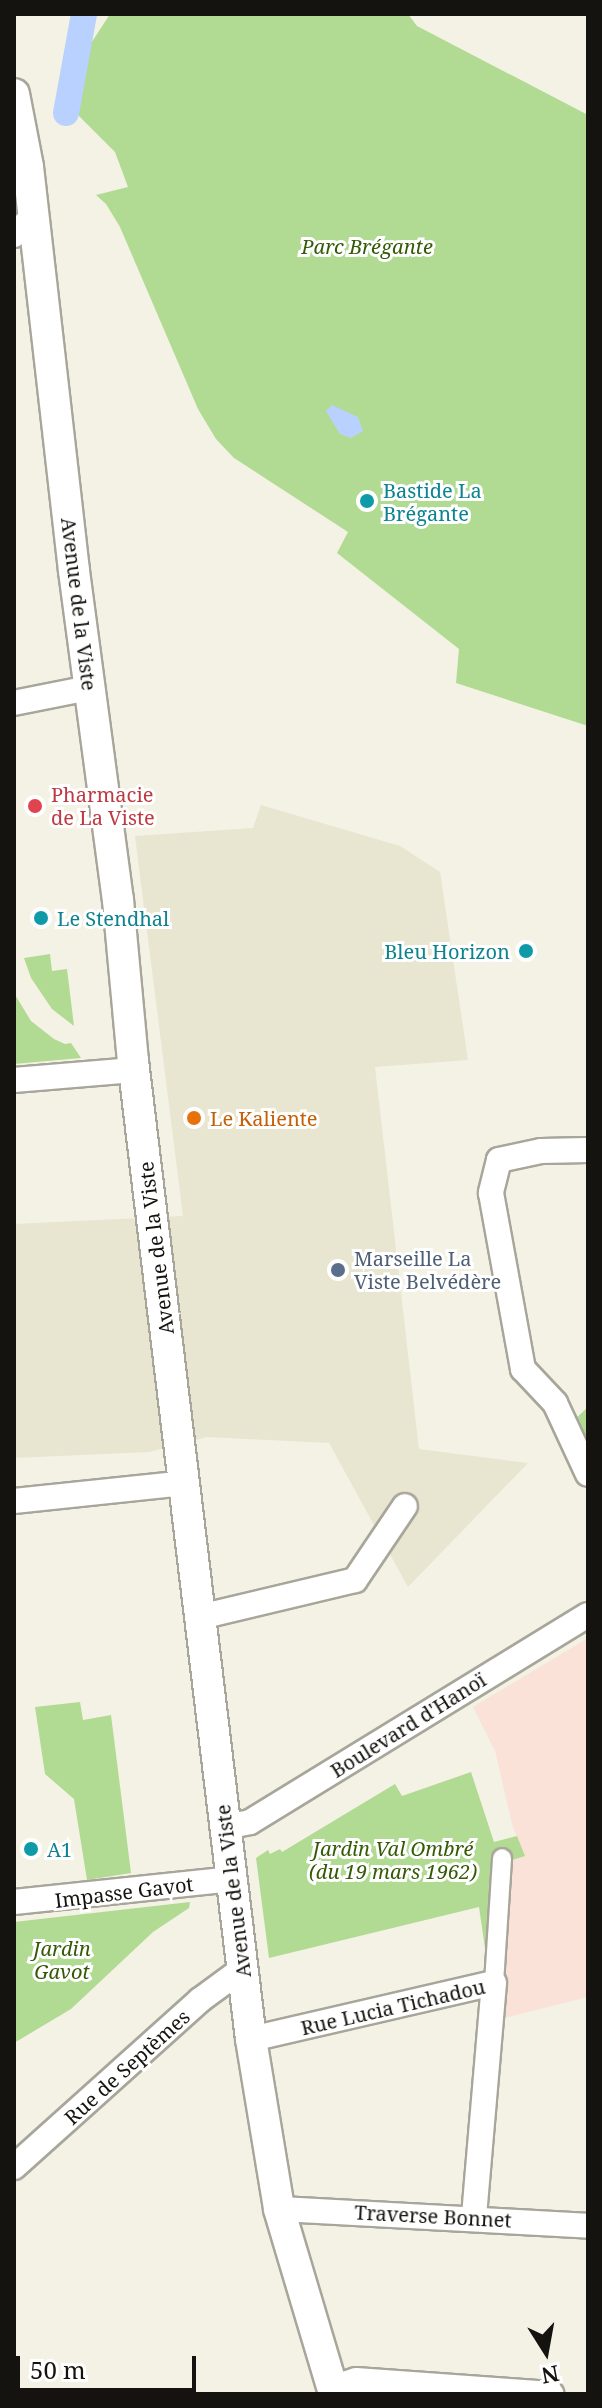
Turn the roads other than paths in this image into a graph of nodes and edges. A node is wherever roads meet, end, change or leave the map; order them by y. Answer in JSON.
{"nodes":[{"id":1,"x":14,"y":94,"type":"edge"},
{"id":2,"x":23,"y":226,"type":"edge"},
{"id":3,"x":89,"y":688,"type":"junction"},
{"id":4,"x":14,"y":703,"type":"edge"},
{"id":5,"x":134,"y":1070,"type":"junction"},
{"id":6,"x":14,"y":1080,"type":"edge"},
{"id":7,"x":588,"y":1150,"type":"edge"},
{"id":8,"x":588,"y":1474,"type":"edge"},
{"id":9,"x":184,"y":1483,"type":"junction"},
{"id":10,"x":14,"y":1501,"type":"edge"},
{"id":11,"x":405,"y":1506,"type":"dead end"},
{"id":12,"x":588,"y":1615,"type":"edge"},
{"id":13,"x":200,"y":1617,"type":"junction"},
{"id":14,"x":225,"y":1827,"type":"junction"},
{"id":15,"x":502,"y":1858,"type":"dead end"},
{"id":16,"x":233,"y":1879,"type":"junction"},
{"id":17,"x":14,"y":1902,"type":"edge"},
{"id":18,"x":241,"y":1970,"type":"junction"},
{"id":19,"x":494,"y":1983,"type":"junction"},
{"id":20,"x":251,"y":2039,"type":"junction"},
{"id":21,"x":14,"y":2167,"type":"edge"},
{"id":22,"x":279,"y":2209,"type":"junction"},
{"id":23,"x":474,"y":2218,"type":"junction"},
{"id":24,"x":588,"y":2226,"type":"edge"},
{"id":25,"x":460,"y":2390,"type":"edge"},
{"id":26,"x":333,"y":2391,"type":"edge"},
{"id":27,"x":551,"y":2394,"type":"edge"}],
"edges":[{"from":1,"to":2,"type":"street","name":"Avenue de la Viste"},
{"from":2,"to":3,"type":"street","name":"Avenue de la Viste"},
{"from":3,"to":4,"type":"street"},
{"from":3,"to":5,"type":"street","name":"Avenue de la Viste"},
{"from":5,"to":6,"type":"street"},
{"from":5,"to":9,"type":"street","name":"Avenue de la Viste"},
{"from":7,"to":8,"type":"street"},
{"from":9,"to":10,"type":"street"},
{"from":9,"to":13,"type":"street","name":"Avenue de la Viste"},
{"from":11,"to":13,"type":"street"},
{"from":12,"to":14,"type":"street","name":"Boulevard d'Hanoï"},
{"from":13,"to":14,"type":"street","name":"Avenue de la Viste"},
{"from":14,"to":16,"type":"street","name":"Avenue de la Viste"},
{"from":15,"to":19,"type":"street"},
{"from":16,"to":17,"type":"street","name":"Impasse Gavot"},
{"from":16,"to":18,"type":"street","name":"Avenue de la Viste"},
{"from":18,"to":20,"type":"street","name":"Avenue de la Viste"},
{"from":18,"to":21,"type":"street","name":"Rue de Septèmes"},
{"from":19,"to":20,"type":"street","name":"Rue Lucia Tichadou"},
{"from":19,"to":23,"type":"street","name":"Rue Lucia Tichadou"},
{"from":20,"to":22,"type":"street","name":"Avenue de la Viste"},
{"from":22,"to":23,"type":"street","name":"Traverse Bonnet"},
{"from":22,"to":26,"type":"street","name":"Avenue de la Viste"},
{"from":23,"to":24,"type":"street","name":"Traverse Bonnet"},
{"from":25,"to":26,"type":"street"},
{"from":25,"to":27,"type":"street"}]}
